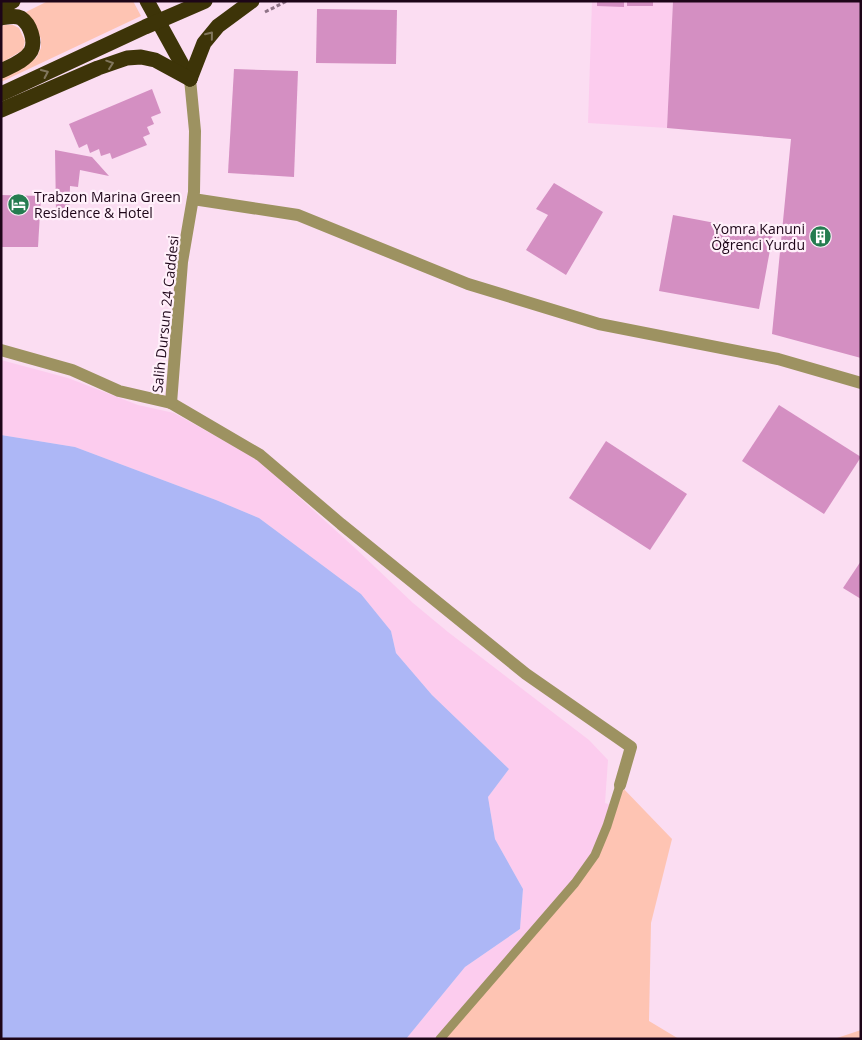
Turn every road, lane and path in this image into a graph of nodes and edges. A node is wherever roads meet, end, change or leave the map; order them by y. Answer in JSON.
{"nodes":[{"id":1,"x":14,"y":1,"type":"edge"},
{"id":2,"x":147,"y":1,"type":"edge"},
{"id":3,"x":205,"y":1,"type":"edge"},
{"id":4,"x":252,"y":1,"type":"edge"},
{"id":5,"x":1,"y":8,"type":"edge"},
{"id":6,"x":1,"y":18,"type":"edge"},
{"id":7,"x":158,"y":22,"type":"junction"},
{"id":8,"x":1,"y":71,"type":"edge"},
{"id":9,"x":190,"y":79,"type":"junction"},
{"id":10,"x":1,"y":94,"type":"edge"},
{"id":11,"x":1,"y":110,"type":"edge"},
{"id":12,"x":193,"y":199,"type":"junction"},
{"id":13,"x":1,"y":350,"type":"edge"},
{"id":14,"x":861,"y":383,"type":"edge"},
{"id":15,"x":171,"y":403,"type":"junction"},
{"id":16,"x":620,"y":785,"type":"joint"},
{"id":17,"x":440,"y":1039,"type":"edge"}],
"edges":[{"from":1,"to":5,"type":"highway"},
{"from":2,"to":7,"type":"highway"},
{"from":3,"to":7,"type":"highway"},
{"from":9,"to":4,"type":"highway","one_way":true},
{"from":6,"to":8,"type":"highway"},
{"from":7,"to":9,"type":"highway"},
{"from":10,"to":7,"type":"highway","one_way":true},
{"from":11,"to":9,"type":"highway","one_way":true},
{"from":9,"to":12,"type":"street","name":"Salih Dursun 24 Caddesi"},
{"from":12,"to":14,"type":"street"},
{"from":12,"to":15,"type":"street","name":"Salih Dursun 24 Caddesi"},
{"from":13,"to":15,"type":"street"},
{"from":15,"to":16,"type":"street"},
{"from":16,"to":17,"type":"lane"}]}
